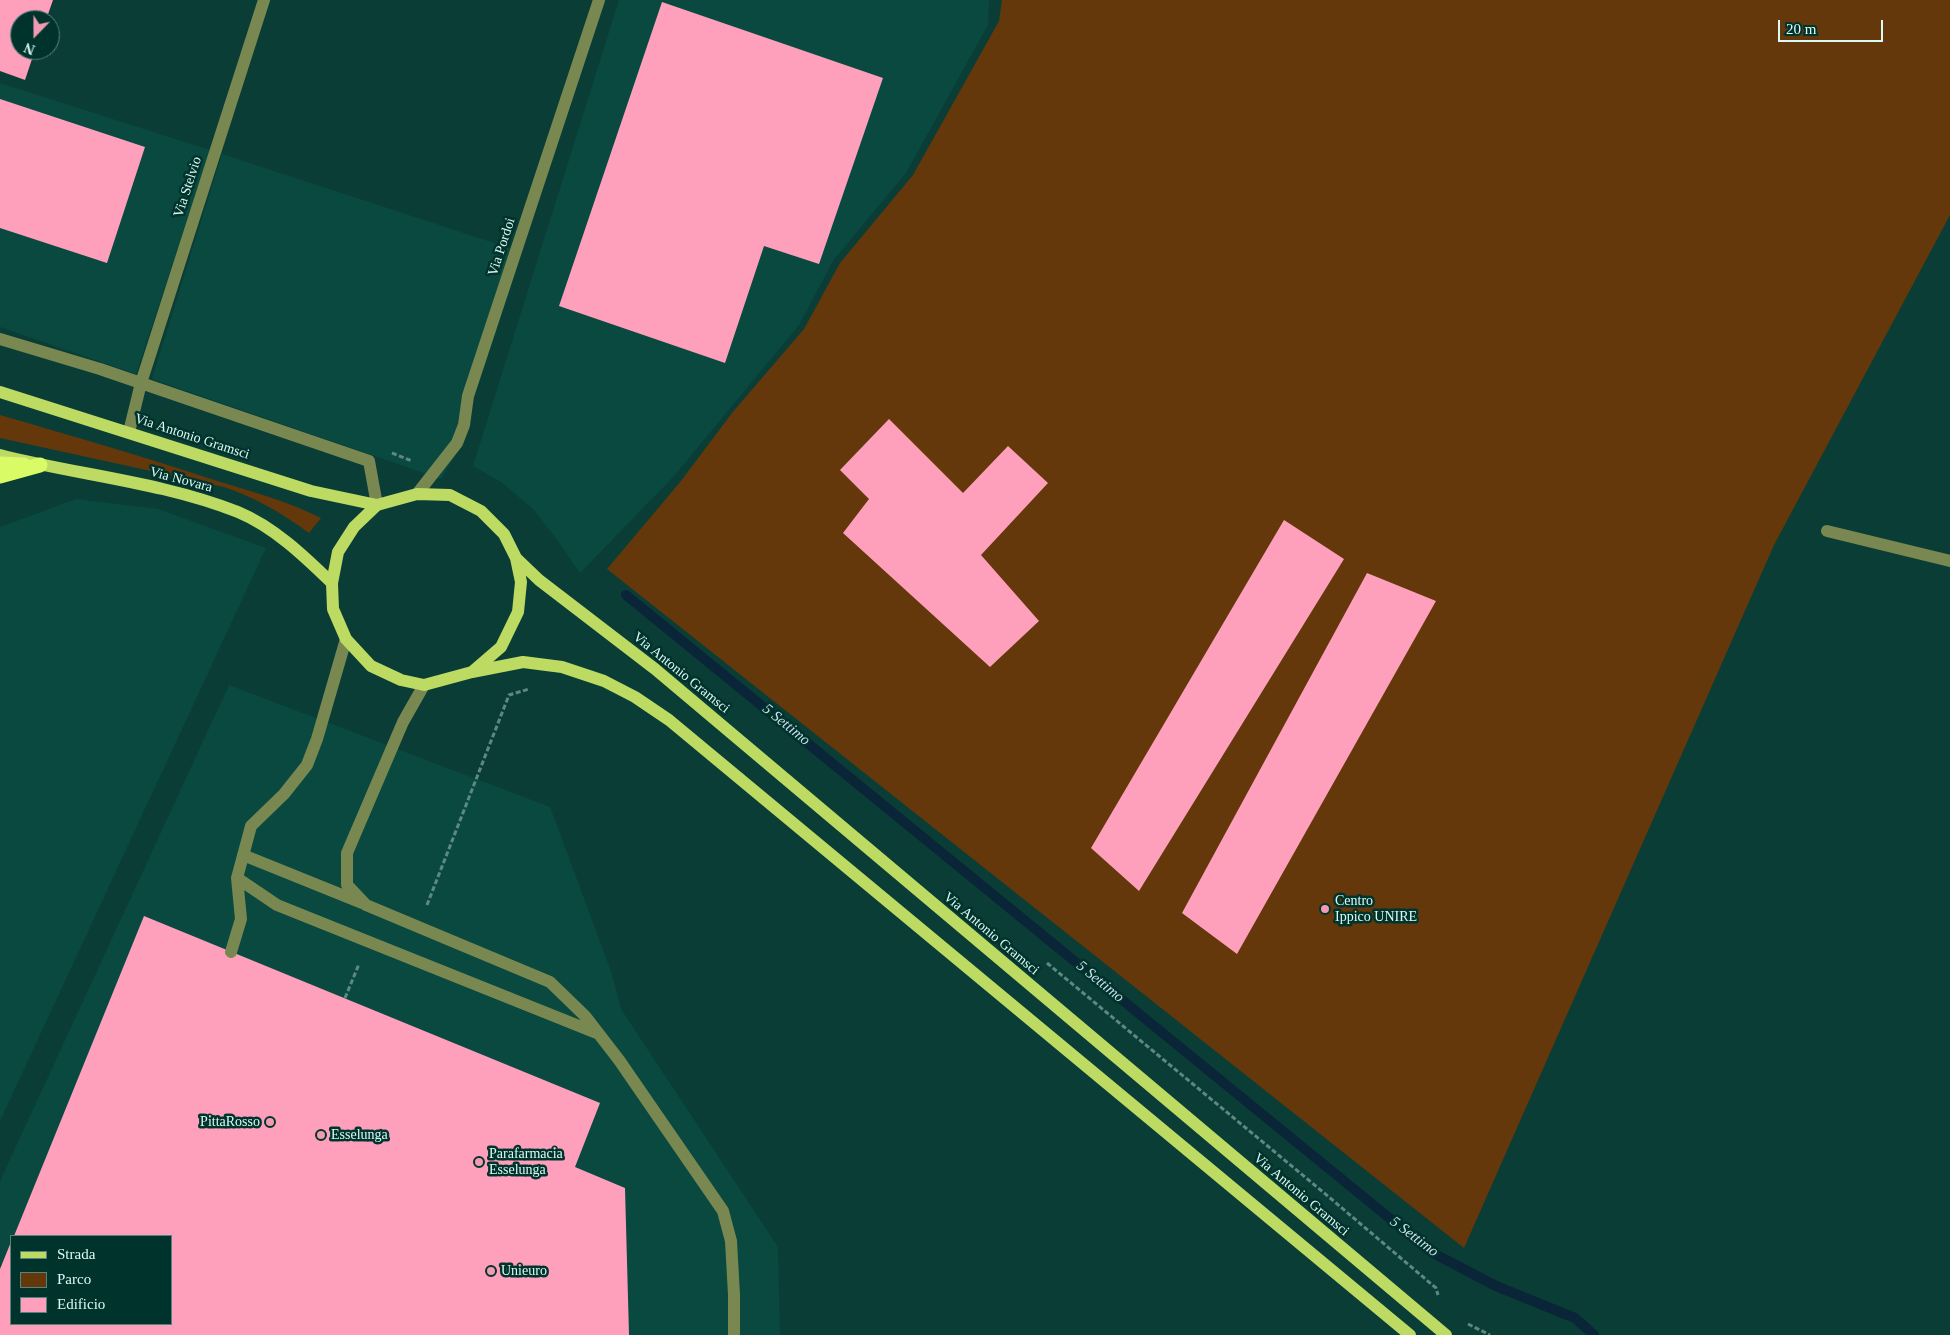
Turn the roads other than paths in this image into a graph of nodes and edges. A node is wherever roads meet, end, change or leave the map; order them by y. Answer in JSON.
{"nodes":[{"id":1,"x":264,"y":0,"type":"edge"},
{"id":2,"x":599,"y":0,"type":"edge"},
{"id":3,"x":0,"y":339,"type":"edge"},
{"id":4,"x":141,"y":383,"type":"junction"},
{"id":5,"x":0,"y":392,"type":"edge"},
{"id":6,"x":129,"y":432,"type":"junction"},
{"id":7,"x":0,"y":455,"type":"edge"},
{"id":8,"x":0,"y":464,"type":"edge"},
{"id":9,"x":40,"y":465,"type":"junction"},
{"id":10,"x":0,"y":476,"type":"edge"},
{"id":11,"x":417,"y":494,"type":"junction"},
{"id":12,"x":377,"y":505,"type":"junction"},
{"id":13,"x":1828,"y":531,"type":"dead end"},
{"id":14,"x":516,"y":558,"type":"junction"},
{"id":15,"x":1950,"y":561,"type":"edge"},
{"id":16,"x":332,"y":584,"type":"junction"},
{"id":17,"x":346,"y":639,"type":"junction"},
{"id":18,"x":472,"y":672,"type":"junction"},
{"id":19,"x":424,"y":685,"type":"junction"},
{"id":20,"x":243,"y":855,"type":"junction"},
{"id":21,"x":237,"y":878,"type":"junction"},
{"id":22,"x":366,"y":905,"type":"junction"},
{"id":23,"x":231,"y":952,"type":"dead end"},
{"id":24,"x":600,"y":1034,"type":"junction"},
{"id":25,"x":734,"y":1335,"type":"edge"},
{"id":26,"x":1410,"y":1335,"type":"edge"},
{"id":27,"x":1446,"y":1335,"type":"edge"}],
"edges":[{"from":1,"to":4,"type":"street","name":"Via Stelvio"},
{"from":2,"to":11,"type":"street","name":"Via Pordoi"},
{"from":3,"to":4,"type":"street"},
{"from":4,"to":6,"type":"street","name":"Via Stelvio"},
{"from":4,"to":12,"type":"street"},
{"from":5,"to":6,"type":"main road","name":"Via Antonio Gramsci"},
{"from":6,"to":12,"type":"main road","name":"Via Antonio Gramsci"},
{"from":7,"to":9,"type":"main road","name":"Via Novara"},
{"from":8,"to":9,"type":"highway"},
{"from":9,"to":10,"type":"highway"},
{"from":9,"to":16,"type":"main road","name":"Via Novara"},
{"from":11,"to":12,"type":"main road"},
{"from":11,"to":14,"type":"main road"},
{"from":12,"to":16,"type":"main road"},
{"from":13,"to":15,"type":"street"},
{"from":14,"to":18,"type":"main road"},
{"from":14,"to":27,"type":"main road","name":"Via Antonio Gramsci"},
{"from":16,"to":17,"type":"main road"},
{"from":17,"to":19,"type":"main road"},
{"from":17,"to":20,"type":"street"},
{"from":18,"to":19,"type":"main road"},
{"from":18,"to":26,"type":"main road"},
{"from":19,"to":22,"type":"street"},
{"from":20,"to":21,"type":"street"},
{"from":20,"to":22,"type":"street"},
{"from":21,"to":23,"type":"street"},
{"from":21,"to":24,"type":"street"},
{"from":22,"to":24,"type":"street"},
{"from":24,"to":25,"type":"street"}]}
